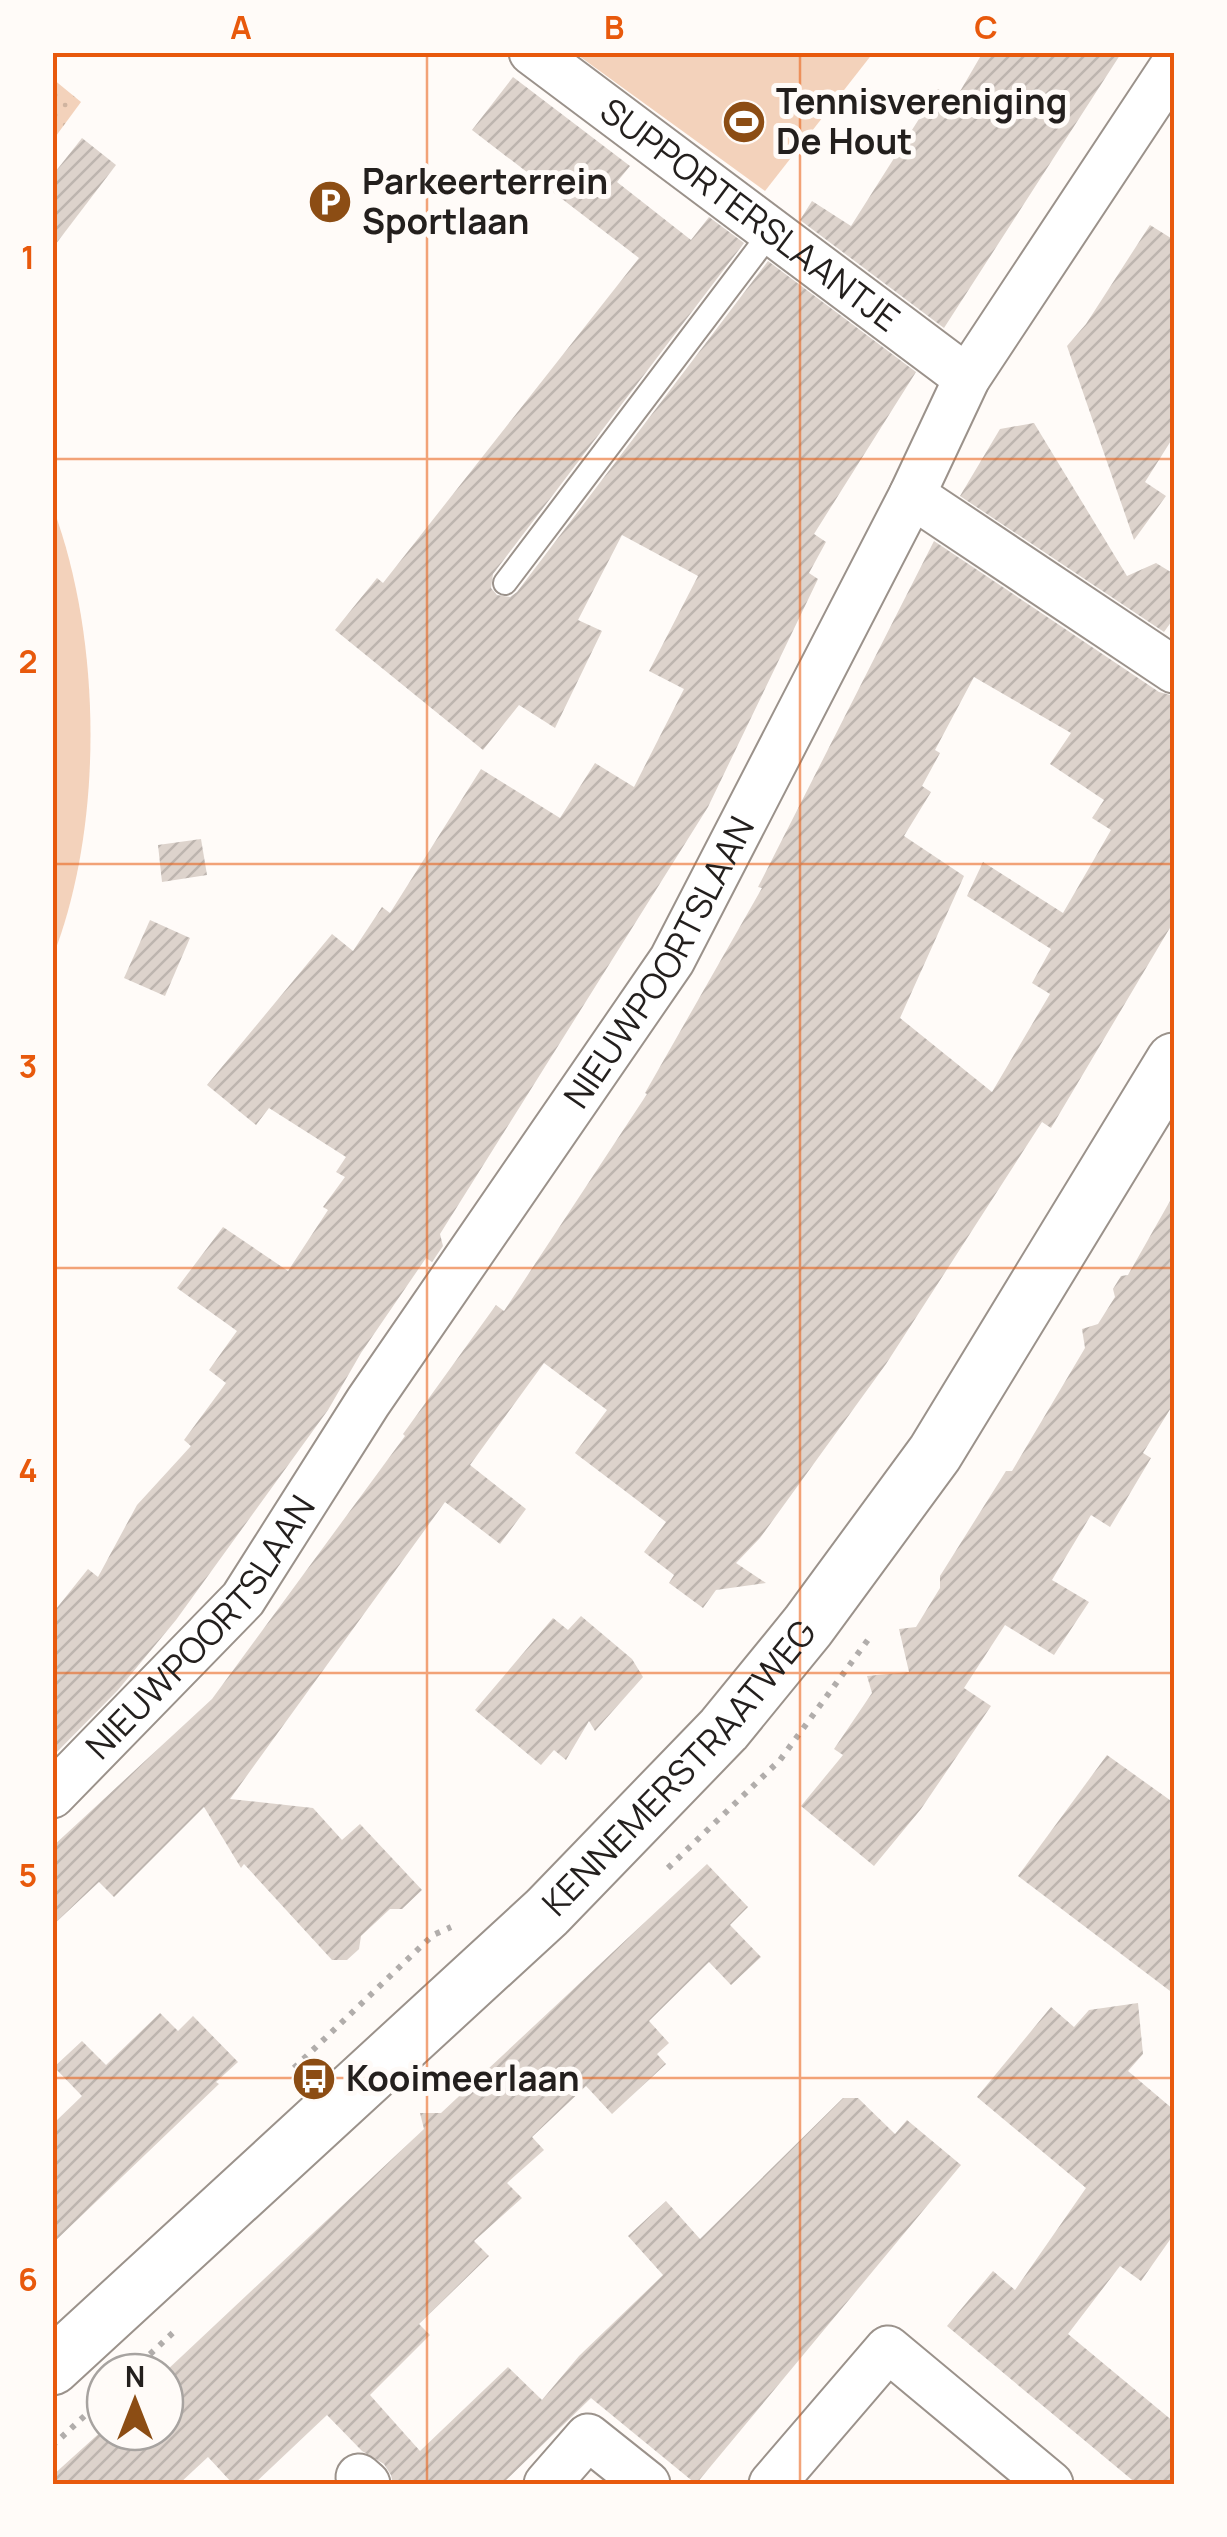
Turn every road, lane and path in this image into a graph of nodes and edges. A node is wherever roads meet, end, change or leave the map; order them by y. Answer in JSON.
{"nodes":[{"id":1,"x":532,"y":52,"type":"edge"},
{"id":2,"x":1174,"y":65,"type":"edge"},
{"id":3,"x":771,"y":232,"type":"junction"},
{"id":4,"x":967,"y":378,"type":"junction"},
{"id":5,"x":912,"y":495,"type":"junction"},
{"id":6,"x":505,"y":583,"type":"dead end"},
{"id":7,"x":1174,"y":670,"type":"edge"},
{"id":8,"x":1174,"y":1062,"type":"edge"},
{"id":9,"x":52,"y":1795,"type":"edge"},
{"id":10,"x":52,"y":2367,"type":"edge"},
{"id":11,"x":85,"y":2415,"type":"edge"},
{"id":12,"x":52,"y":2446,"type":"edge"},
{"id":13,"x":548,"y":2484,"type":"edge"},
{"id":14,"x":646,"y":2484,"type":"edge"},
{"id":15,"x":772,"y":2484,"type":"edge"},
{"id":16,"x":1050,"y":2484,"type":"edge"}],
"edges":[{"from":1,"to":3,"type":"street","name":"SUPPORTERSLAANTJE"},
{"from":2,"to":4,"type":"street","name":"NIEUWPOORTSLAAN"},
{"from":3,"to":4,"type":"street","name":"SUPPORTERSLAANTJE"},
{"from":3,"to":6,"type":"lane"},
{"from":4,"to":5,"type":"street","name":"NIEUWPOORTSLAAN"},
{"from":5,"to":7,"type":"street"},
{"from":5,"to":9,"type":"street","name":"NIEUWPOORTSLAAN"},
{"from":8,"to":10,"type":"main road","name":"KENNEMERSTRAATWEG"},
{"from":11,"to":12,"type":"path"},
{"from":13,"to":14,"type":"street"},
{"from":15,"to":16,"type":"street"}]}
